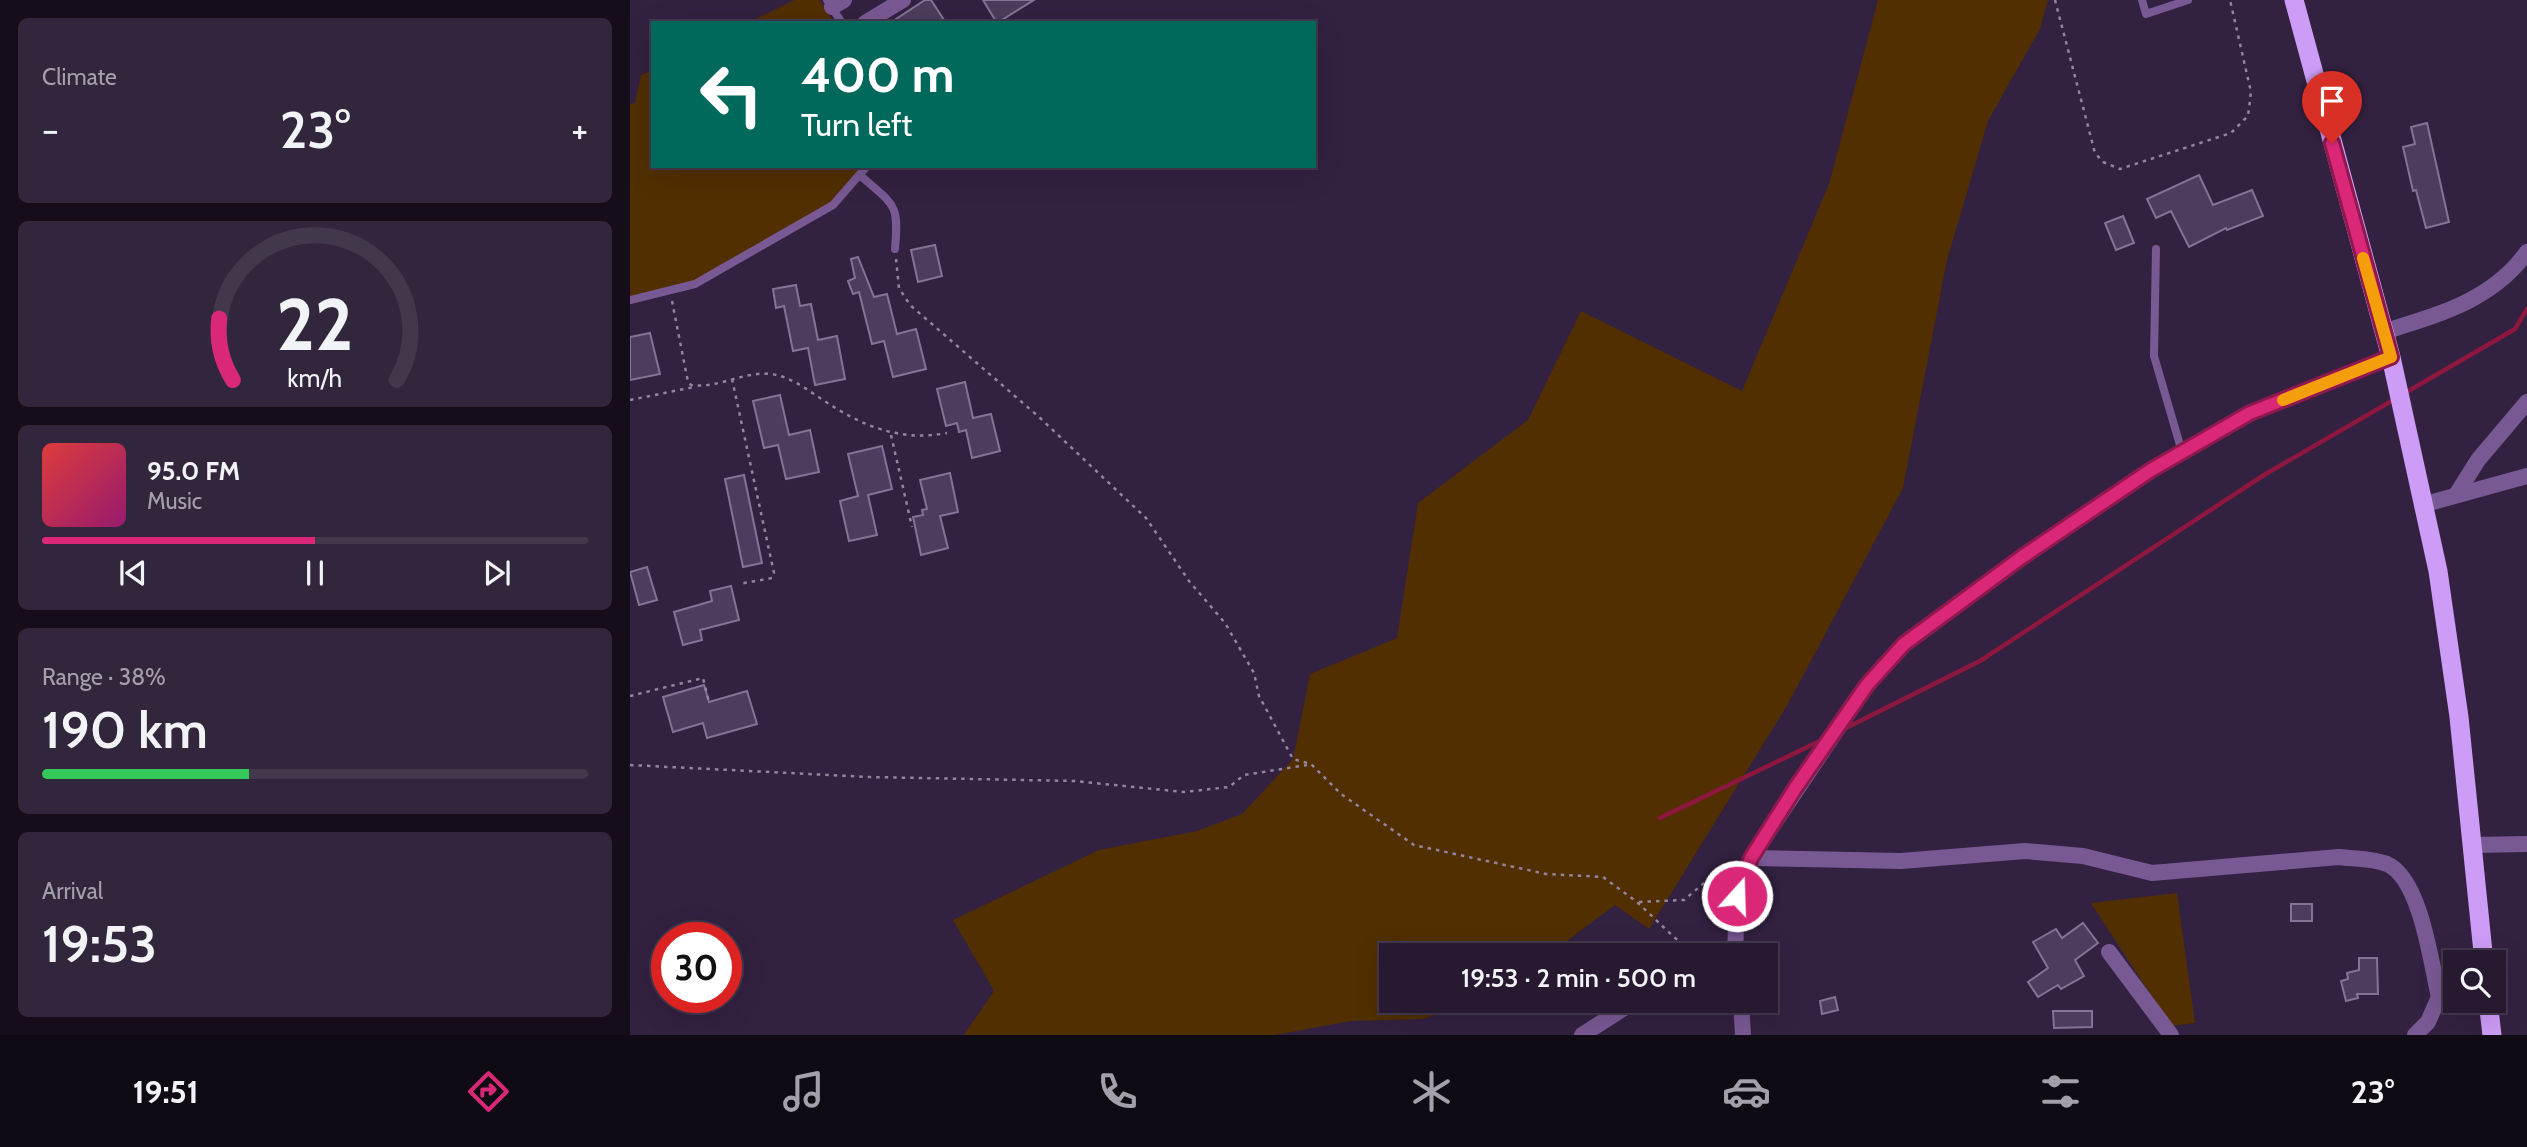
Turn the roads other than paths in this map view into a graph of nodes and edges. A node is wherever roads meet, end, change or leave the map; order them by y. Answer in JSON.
{"nodes":[{"id":1,"x":903,"y":0,"type":"edge"},
{"id":2,"x":2142,"y":0,"type":"edge"},
{"id":3,"x":2188,"y":0,"type":"edge"},
{"id":4,"x":2294,"y":0,"type":"edge"},
{"id":5,"x":834,"y":2,"type":"edge"},
{"id":6,"x":841,"y":21,"type":"edge"},
{"id":7,"x":868,"y":21,"type":"edge"},
{"id":8,"x":866,"y":168,"type":"edge"},
{"id":9,"x":860,"y":176,"type":"junction"},
{"id":10,"x":2156,"y":249,"type":"dead end"},
{"id":11,"x":895,"y":250,"type":"road end"},
{"id":12,"x":2527,"y":252,"type":"edge"},
{"id":13,"x":630,"y":300,"type":"edge"},
{"id":14,"x":2382,"y":332,"type":"junction"},
{"id":15,"x":2391,"y":357,"type":"junction"},
{"id":16,"x":2527,"y":402,"type":"edge"},
{"id":17,"x":2182,"y":452,"type":"junction"},
{"id":18,"x":2523,"y":474,"type":"edge"},
{"id":19,"x":2455,"y":495,"type":"junction"},
{"id":20,"x":2422,"y":505,"type":"junction"},
{"id":21,"x":2527,"y":844,"type":"edge"},
{"id":22,"x":2472,"y":845,"type":"junction"},
{"id":23,"x":1751,"y":858,"type":"junction"},
{"id":24,"x":1735,"y":943,"type":"edge"},
{"id":25,"x":2483,"y":950,"type":"edge"},
{"id":26,"x":2109,"y":952,"type":"dead end"},
{"id":27,"x":2443,"y":984,"type":"edge"},
{"id":28,"x":2443,"y":1001,"type":"edge"},
{"id":29,"x":1616,"y":1013,"type":"edge"},
{"id":30,"x":1742,"y":1013,"type":"edge"},
{"id":31,"x":2489,"y":1013,"type":"edge"},
{"id":32,"x":1582,"y":1035,"type":"edge"},
{"id":33,"x":1743,"y":1035,"type":"edge"},
{"id":34,"x":2171,"y":1035,"type":"edge"},
{"id":35,"x":2415,"y":1035,"type":"edge"},
{"id":36,"x":2492,"y":1035,"type":"edge"}],
"edges":[{"from":1,"to":7,"type":"street"},
{"from":2,"to":3,"type":"lane"},
{"from":4,"to":14,"type":"highway"},
{"from":5,"to":6,"type":"lane"},
{"from":8,"to":9,"type":"lane"},
{"from":9,"to":11,"type":"lane"},
{"from":9,"to":13,"type":"lane"},
{"from":10,"to":17,"type":"lane"},
{"from":12,"to":14,"type":"street"},
{"from":14,"to":15,"type":"highway"},
{"from":15,"to":17,"type":"street"},
{"from":15,"to":20,"type":"highway"},
{"from":16,"to":19,"type":"street"},
{"from":17,"to":23,"type":"street"},
{"from":18,"to":19,"type":"street"},
{"from":19,"to":20,"type":"street"},
{"from":20,"to":22,"type":"highway"},
{"from":21,"to":22,"type":"street"},
{"from":22,"to":25,"type":"highway"},
{"from":23,"to":24,"type":"street"},
{"from":23,"to":27,"type":"street"},
{"from":26,"to":34,"type":"street"},
{"from":28,"to":35,"type":"street"},
{"from":29,"to":32,"type":"street"},
{"from":30,"to":33,"type":"street"},
{"from":31,"to":36,"type":"highway"}]}
